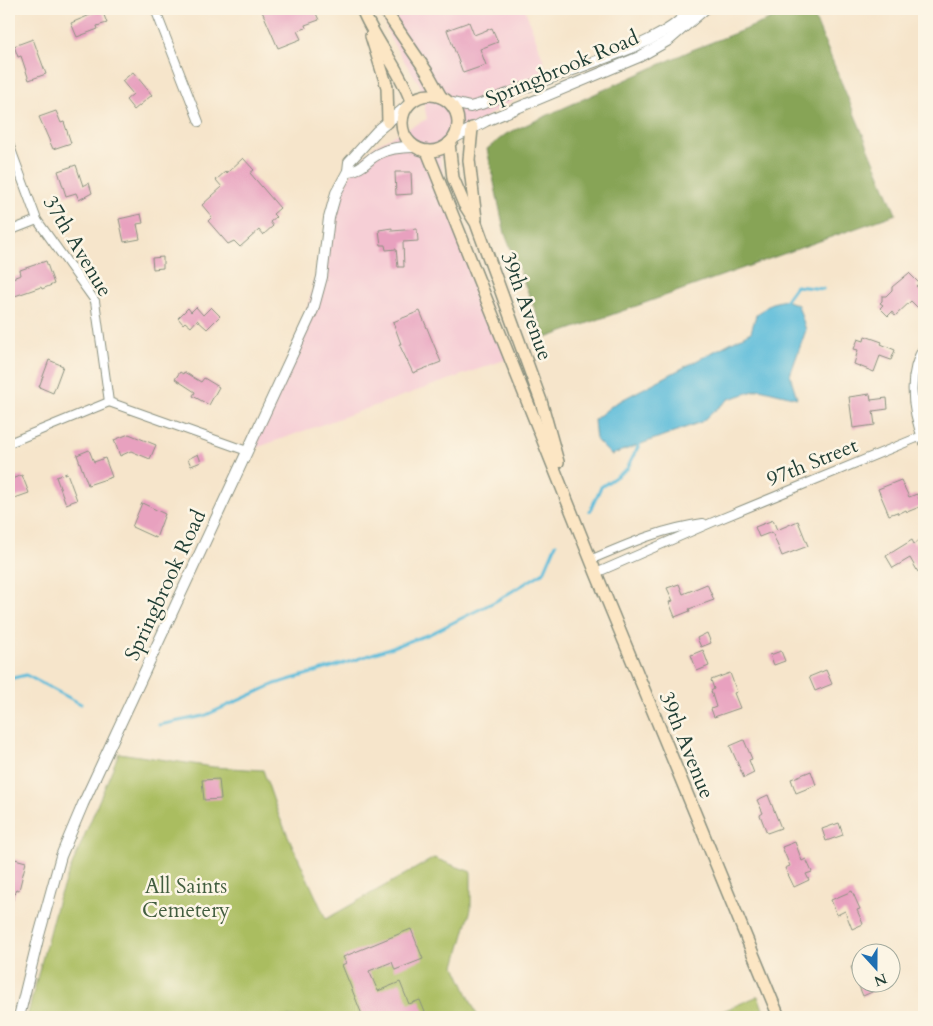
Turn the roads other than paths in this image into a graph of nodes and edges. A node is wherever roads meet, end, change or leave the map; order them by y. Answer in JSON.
{"nodes":[{"id":1,"x":155,"y":9,"type":"edge"},
{"id":2,"x":362,"y":9,"type":"edge"},
{"id":3,"x":384,"y":9,"type":"edge"},
{"id":4,"x":692,"y":9,"type":"edge"},
{"id":5,"x":705,"y":9,"type":"edge"},
{"id":6,"x":366,"y":20,"type":"junction"},
{"id":7,"x":445,"y":100,"type":"junction"},
{"id":8,"x":409,"y":104,"type":"junction"},
{"id":9,"x":199,"y":122,"type":"dead end"},
{"id":10,"x":388,"y":122,"type":"junction"},
{"id":11,"x":472,"y":128,"type":"junction"},
{"id":12,"x":452,"y":141,"type":"junction"},
{"id":13,"x":9,"y":144,"type":"edge"},
{"id":14,"x":413,"y":146,"type":"junction"},
{"id":15,"x":427,"y":151,"type":"junction"},
{"id":16,"x":348,"y":171,"type":"junction"},
{"id":17,"x":37,"y":220,"type":"junction"},
{"id":18,"x":476,"y":223,"type":"junction"},
{"id":19,"x":9,"y":231,"type":"edge"},
{"id":20,"x":924,"y":346,"type":"edge"},
{"id":21,"x":109,"y":402,"type":"junction"},
{"id":22,"x":923,"y":438,"type":"edge"},
{"id":23,"x":9,"y":443,"type":"edge"},
{"id":24,"x":247,"y":451,"type":"junction"},
{"id":25,"x":561,"y":486,"type":"junction"},
{"id":26,"x":713,"y":522,"type":"junction"},
{"id":27,"x":590,"y":560,"type":"junction"},
{"id":28,"x":596,"y":573,"type":"junction"},
{"id":29,"x":19,"y":1017,"type":"edge"},
{"id":30,"x":779,"y":1017,"type":"edge"}],
"edges":[{"from":1,"to":9,"type":"street"},
{"from":2,"to":6,"type":"main road"},
{"from":3,"to":7,"type":"main road"},
{"from":4,"to":7,"type":"street","name":"Springbrook Road"},
{"from":5,"to":11,"type":"street","name":"Springbrook Road"},
{"from":6,"to":8,"type":"main road"},
{"from":6,"to":10,"type":"main road"},
{"from":7,"to":8,"type":"main road"},
{"from":7,"to":12,"type":"main road"},
{"from":8,"to":10,"type":"street","name":"Springbrook Road"},
{"from":8,"to":14,"type":"main road"},
{"from":10,"to":16,"type":"street","name":"Springbrook Road"},
{"from":11,"to":12,"type":"street","name":"Springbrook Road"},
{"from":11,"to":18,"type":"main road"},
{"from":12,"to":15,"type":"main road"},
{"from":12,"to":18,"type":"main road","name":"39th Avenue"},
{"from":13,"to":17,"type":"street","name":"37th Avenue"},
{"from":14,"to":15,"type":"main road"},
{"from":14,"to":16,"type":"street"},
{"from":15,"to":25,"type":"main road","name":"39th Avenue"},
{"from":16,"to":24,"type":"street","name":"Springbrook Road"},
{"from":17,"to":19,"type":"street"},
{"from":17,"to":21,"type":"street","name":"37th Avenue"},
{"from":18,"to":25,"type":"main road","name":"39th Avenue"},
{"from":20,"to":22,"type":"street"},
{"from":21,"to":23,"type":"street"},
{"from":21,"to":24,"type":"street"},
{"from":22,"to":26,"type":"street","name":"97th Street"},
{"from":24,"to":29,"type":"street","name":"Springbrook Road"},
{"from":25,"to":27,"type":"main road","name":"39th Avenue"},
{"from":26,"to":27,"type":"street","name":"97th Street"},
{"from":26,"to":28,"type":"street","name":"97th Street"},
{"from":27,"to":28,"type":"main road","name":"39th Avenue"},
{"from":28,"to":30,"type":"main road","name":"39th Avenue"}]}
